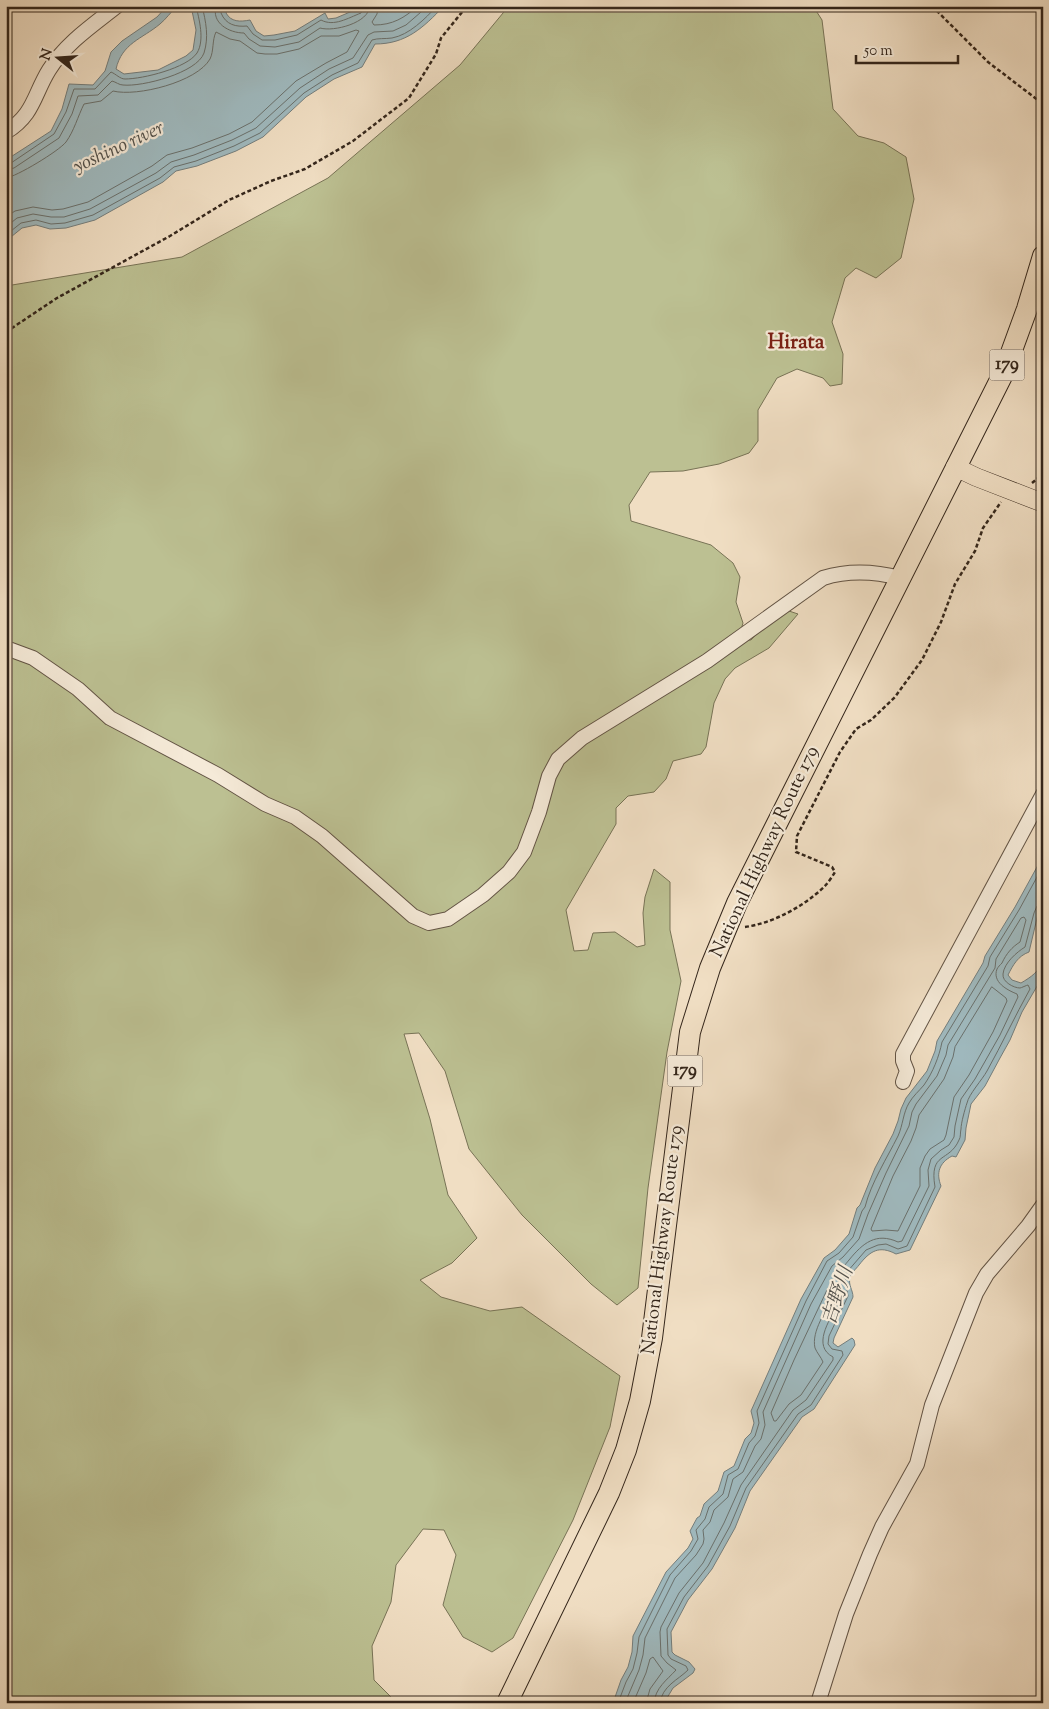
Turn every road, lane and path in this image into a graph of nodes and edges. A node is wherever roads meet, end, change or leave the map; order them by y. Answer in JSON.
{"nodes":[{"id":1,"x":117,"y":6,"type":"edge"},
{"id":2,"x":467,"y":6,"type":"edge"},
{"id":3,"x":932,"y":6,"type":"edge"},
{"id":4,"x":1043,"y":104,"type":"edge"},
{"id":5,"x":6,"y":132,"type":"edge"},
{"id":6,"x":1043,"y":256,"type":"edge"},
{"id":7,"x":6,"y":332,"type":"edge"},
{"id":8,"x":955,"y":467,"type":"junction"},
{"id":9,"x":1009,"y":490,"type":"junction"},
{"id":10,"x":1043,"y":503,"type":"edge"},
{"id":11,"x":900,"y":578,"type":"junction"},
{"id":12,"x":6,"y":648,"type":"edge"},
{"id":13,"x":1043,"y":794,"type":"edge"},
{"id":14,"x":729,"y":922,"type":"junction"},
{"id":15,"x":903,"y":1082,"type":"dead end"},
{"id":16,"x":1043,"y":1204,"type":"edge"},
{"id":17,"x":507,"y":1703,"type":"edge"},
{"id":18,"x":818,"y":1703,"type":"edge"}],
"edges":[{"from":1,"to":5,"type":"street"},
{"from":2,"to":7,"type":"path"},
{"from":3,"to":4,"type":"path"},
{"from":6,"to":8,"type":"highway","name":"National Highway Route 179","number":"179"},
{"from":8,"to":9,"type":"main road"},
{"from":8,"to":11,"type":"highway","name":"National Highway Route 179","number":"179"},
{"from":9,"to":10,"type":"main road"},
{"from":9,"to":14,"type":"path"},
{"from":11,"to":12,"type":"street"},
{"from":11,"to":14,"type":"highway","name":"National Highway Route 179","number":"179"},
{"from":13,"to":15,"type":"street"},
{"from":14,"to":17,"type":"highway","name":"National Highway Route 179","number":"179"},
{"from":16,"to":18,"type":"street"}]}
